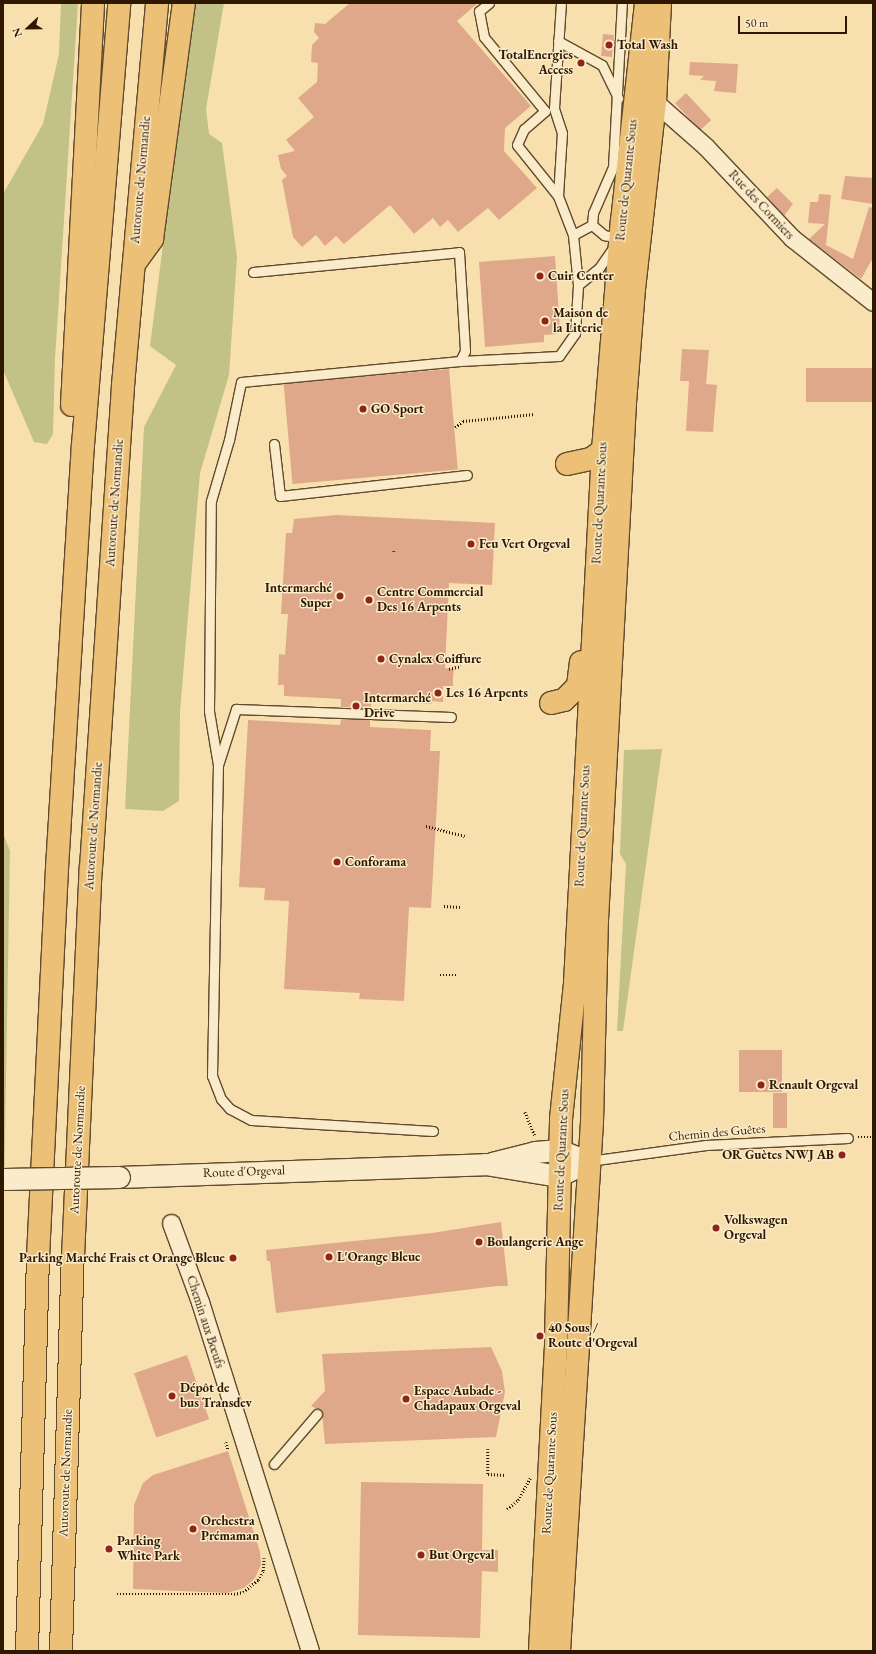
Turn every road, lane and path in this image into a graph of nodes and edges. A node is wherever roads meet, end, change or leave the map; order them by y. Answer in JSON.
{"nodes":[{"id":1,"x":93,"y":3,"type":"edge"},
{"id":2,"x":119,"y":3,"type":"edge"},
{"id":3,"x":157,"y":3,"type":"edge"},
{"id":4,"x":184,"y":3,"type":"edge"},
{"id":5,"x":489,"y":3,"type":"edge"},
{"id":6,"x":561,"y":3,"type":"edge"},
{"id":7,"x":622,"y":3,"type":"edge"},
{"id":8,"x":636,"y":3,"type":"edge"},
{"id":9,"x":646,"y":3,"type":"edge"},
{"id":10,"x":660,"y":3,"type":"edge"},
{"id":11,"x":669,"y":3,"type":"edge"},
{"id":12,"x":558,"y":41,"type":"junction"},
{"id":13,"x":619,"y":100,"type":"junction"},
{"id":14,"x":655,"y":102,"type":"junction"},
{"id":15,"x":550,"y":109,"type":"junction"},
{"id":16,"x":633,"y":121,"type":"junction"},
{"id":17,"x":681,"y":124,"type":"junction"},
{"id":18,"x":651,"y":141,"type":"junction"},
{"id":19,"x":558,"y":196,"type":"junction"},
{"id":20,"x":592,"y":225,"type":"junction"},
{"id":21,"x":573,"y":234,"type":"junction"},
{"id":22,"x":630,"y":239,"type":"junction"},
{"id":23,"x":133,"y":265,"type":"junction"},
{"id":24,"x":254,"y":272,"type":"dead end"},
{"id":25,"x":578,"y":285,"type":"junction"},
{"id":26,"x":873,"y":302,"type":"edge"},
{"id":27,"x":460,"y":362,"type":"junction"},
{"id":28,"x":535,"y":414,"type":"dead end"},
{"id":29,"x":455,"y":427,"type":"dead end"},
{"id":30,"x":274,"y":444,"type":"dead end"},
{"id":31,"x":83,"y":446,"type":"junction"},
{"id":32,"x":602,"y":450,"type":"junction"},
{"id":33,"x":567,"y":464,"type":"dead end"},
{"id":34,"x":467,"y":475,"type":"dead end"},
{"id":35,"x":592,"y":653,"type":"junction"},
{"id":36,"x":461,"y":666,"type":"dead end"},
{"id":37,"x":449,"y":669,"type":"dead end"},
{"id":38,"x":551,"y":703,"type":"dead end"},
{"id":39,"x":451,"y":718,"type":"dead end"},
{"id":40,"x":218,"y":765,"type":"junction"},
{"id":41,"x":426,"y":826,"type":"dead end"},
{"id":42,"x":465,"y":836,"type":"dead end"},
{"id":43,"x":444,"y":906,"type":"dead end"},
{"id":44,"x":460,"y":907,"type":"dead end"},
{"id":45,"x":440,"y":975,"type":"dead end"},
{"id":46,"x":456,"y":975,"type":"dead end"},
{"id":47,"x":526,"y":1112,"type":"dead end"},
{"id":48,"x":433,"y":1131,"type":"dead end"},
{"id":49,"x":535,"y":1138,"type":"dead end"},
{"id":50,"x":848,"y":1138,"type":"dead end"},
{"id":51,"x":559,"y":1150,"type":"junction"},
{"id":52,"x":589,"y":1161,"type":"junction"},
{"id":53,"x":485,"y":1164,"type":"junction"},
{"id":54,"x":558,"y":1176,"type":"junction"},
{"id":55,"x":3,"y":1179,"type":"edge"},
{"id":56,"x":171,"y":1223,"type":"dead end"},
{"id":57,"x":317,"y":1414,"type":"dead end"},
{"id":58,"x":226,"y":1442,"type":"dead end"},
{"id":59,"x":488,"y":1450,"type":"dead end"},
{"id":60,"x":230,"y":1455,"type":"dead end"},
{"id":61,"x":274,"y":1464,"type":"dead end"},
{"id":62,"x":534,"y":1472,"type":"dead end"},
{"id":63,"x":505,"y":1474,"type":"dead end"},
{"id":64,"x":507,"y":1509,"type":"dead end"},
{"id":65,"x":264,"y":1556,"type":"dead end"},
{"id":66,"x":117,"y":1594,"type":"dead end"},
{"id":67,"x":27,"y":1651,"type":"edge"},
{"id":68,"x":61,"y":1651,"type":"edge"},
{"id":69,"x":310,"y":1651,"type":"edge"},
{"id":70,"x":540,"y":1651,"type":"edge"},
{"id":71,"x":559,"y":1651,"type":"edge"}],
"edges":[{"from":1,"to":31,"type":"main road"},
{"from":2,"to":31,"type":"main road"},
{"from":3,"to":23,"type":"main road","name":"Autoroute de Normandie"},
{"from":4,"to":23,"type":"main road"},
{"from":5,"to":15,"type":"lane"},
{"from":6,"to":12,"type":"lane"},
{"from":7,"to":13,"type":"lane"},
{"from":8,"to":16,"type":"main road"},
{"from":9,"to":16,"type":"main road","name":"Route de Quarante Sous"},
{"from":10,"to":14,"type":"main road","name":"Route de Quarante Sous"},
{"from":11,"to":14,"type":"main road"},
{"from":12,"to":13,"type":"lane"},
{"from":12,"to":15,"type":"lane"},
{"from":13,"to":20,"type":"lane"},
{"from":14,"to":17,"type":"street","name":"Rue des Cormiers"},
{"from":14,"to":18,"type":"main road","name":"Route de Quarante Sous"},
{"from":15,"to":19,"type":"lane"},
{"from":15,"to":19,"type":"lane"},
{"from":16,"to":22,"type":"main road","name":"Route de Quarante Sous"},
{"from":17,"to":18,"type":"street"},
{"from":17,"to":26,"type":"street","name":"Rue des Cormiers"},
{"from":18,"to":22,"type":"main road","name":"Route de Quarante Sous"},
{"from":19,"to":21,"type":"lane"},
{"from":20,"to":21,"type":"lane"},
{"from":20,"to":22,"type":"lane"},
{"from":21,"to":25,"type":"lane"},
{"from":22,"to":25,"type":"lane"},
{"from":22,"to":32,"type":"main road","name":"Route de Quarante Sous"},
{"from":22,"to":52,"type":"main road","name":"Route de Quarante Sous"},
{"from":23,"to":68,"type":"main road","name":"Autoroute de Normandie"},
{"from":24,"to":27,"type":"lane"},
{"from":25,"to":27,"type":"lane"},
{"from":27,"to":40,"type":"lane"},
{"from":28,"to":29,"type":"path"},
{"from":30,"to":34,"type":"lane"},
{"from":31,"to":67,"type":"main road"},
{"from":32,"to":33,"type":"main road"},
{"from":32,"to":35,"type":"main road","name":"Route de Quarante Sous"},
{"from":35,"to":38,"type":"main road"},
{"from":35,"to":51,"type":"main road","name":"Route de Quarante Sous"},
{"from":36,"to":37,"type":"path"},
{"from":39,"to":40,"type":"lane"},
{"from":40,"to":48,"type":"lane"},
{"from":41,"to":42,"type":"path"},
{"from":43,"to":44,"type":"path"},
{"from":45,"to":46,"type":"path"},
{"from":47,"to":49,"type":"path"},
{"from":50,"to":52,"type":"lane","name":"Chemin des Guêtes"},
{"from":51,"to":52,"type":"street"},
{"from":51,"to":53,"type":"street","name":"Route d'Orgeval"},
{"from":51,"to":54,"type":"main road","name":"Route de Quarante Sous"},
{"from":52,"to":54,"type":"street"},
{"from":52,"to":71,"type":"main road","name":"Route de Quarante Sous"},
{"from":53,"to":54,"type":"street","name":"Route d'Orgeval"},
{"from":53,"to":55,"type":"street","name":"Route d'Orgeval","bridge":true},
{"from":54,"to":70,"type":"main road","name":"Route de Quarante Sous"},
{"from":56,"to":69,"type":"street","name":"Chemin aux Bœufs"},
{"from":57,"to":61,"type":"lane"},
{"from":58,"to":60,"type":"path"},
{"from":59,"to":63,"type":"path"},
{"from":62,"to":64,"type":"path"},
{"from":65,"to":66,"type":"path"}]}
